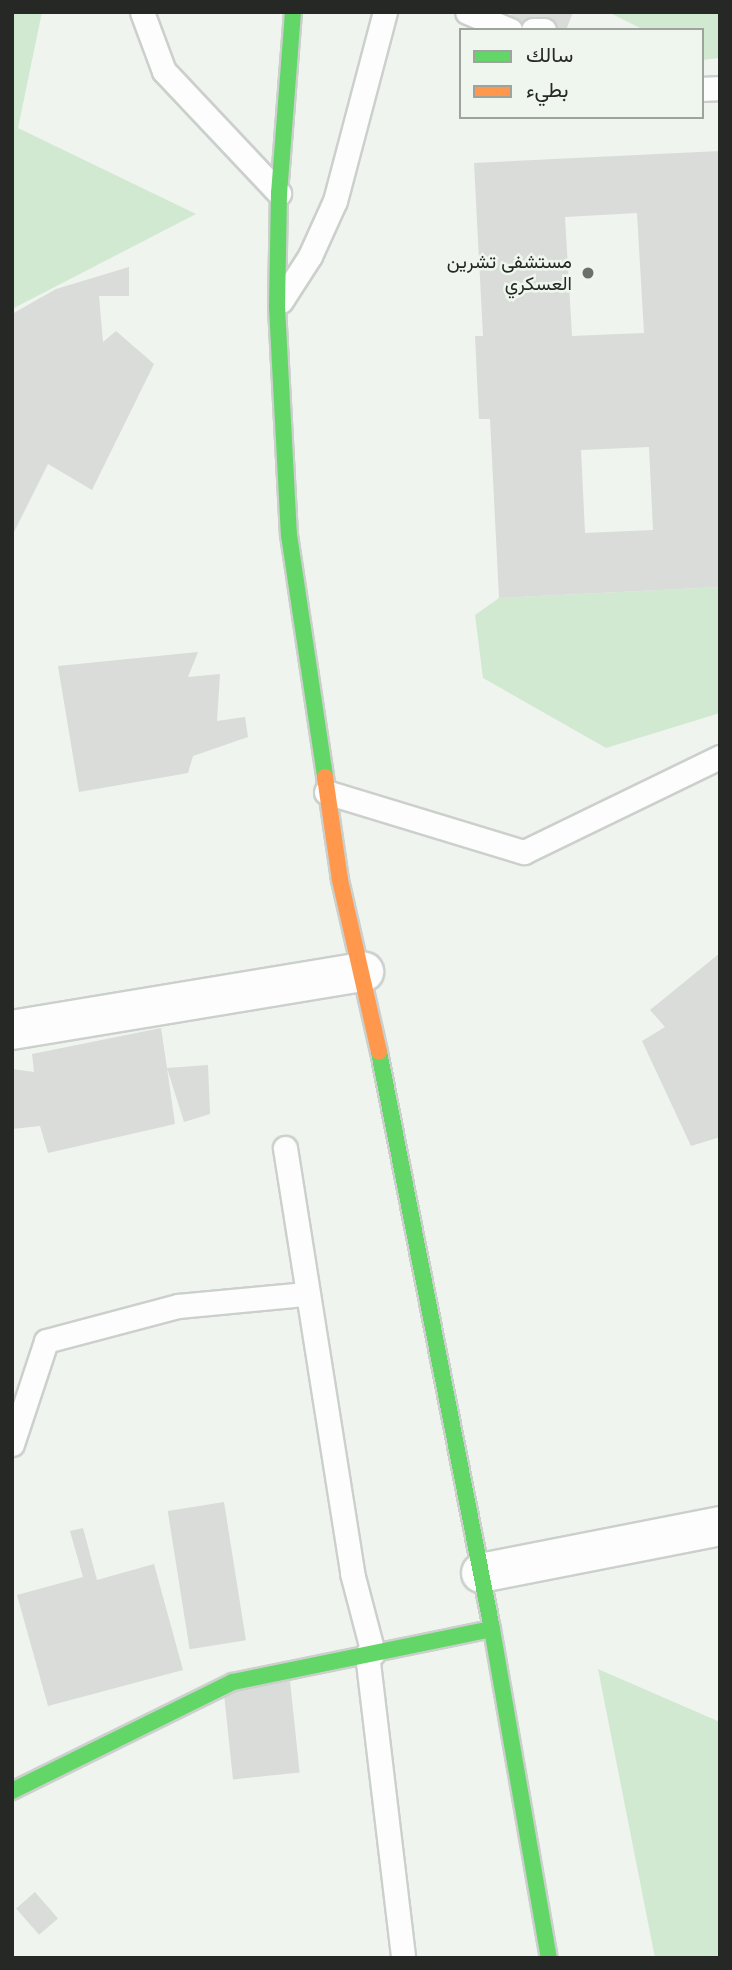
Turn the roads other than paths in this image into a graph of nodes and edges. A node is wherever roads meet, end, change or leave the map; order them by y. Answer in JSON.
{"nodes":[{"id":1,"x":142,"y":12,"type":"edge"},
{"id":2,"x":293,"y":12,"type":"edge"},
{"id":3,"x":385,"y":12,"type":"edge"},
{"id":4,"x":467,"y":12,"type":"edge"},
{"id":5,"x":505,"y":28,"type":"edge"},
{"id":6,"x":279,"y":193,"type":"junction"},
{"id":7,"x":277,"y":307,"type":"junction"},
{"id":8,"x":720,"y":757,"type":"edge"},
{"id":9,"x":326,"y":792,"type":"junction"},
{"id":10,"x":364,"y":972,"type":"junction"},
{"id":11,"x":12,"y":1030,"type":"edge"},
{"id":12,"x":285,"y":1148,"type":"dead end"},
{"id":13,"x":306,"y":1294,"type":"junction"},
{"id":14,"x":12,"y":1444,"type":"edge"},
{"id":15,"x":720,"y":1526,"type":"edge"},
{"id":16,"x":481,"y":1573,"type":"junction"},
{"id":17,"x":492,"y":1629,"type":"junction"},
{"id":18,"x":370,"y":1653,"type":"junction"},
{"id":19,"x":12,"y":1791,"type":"edge"},
{"id":20,"x":403,"y":1958,"type":"edge"},
{"id":21,"x":549,"y":1958,"type":"edge"}],
"edges":[{"from":1,"to":6,"type":"lane"},
{"from":2,"to":6,"type":"main road"},
{"from":3,"to":7,"type":"lane"},
{"from":4,"to":5,"type":"lane"},
{"from":6,"to":7,"type":"main road"},
{"from":7,"to":9,"type":"main road"},
{"from":8,"to":9,"type":"lane"},
{"from":9,"to":10,"type":"main road"},
{"from":10,"to":11,"type":"street"},
{"from":10,"to":16,"type":"main road"},
{"from":12,"to":13,"type":"lane"},
{"from":13,"to":14,"type":"lane"},
{"from":13,"to":18,"type":"lane"},
{"from":15,"to":16,"type":"street"},
{"from":16,"to":17,"type":"main road"},
{"from":17,"to":18,"type":"main road"},
{"from":17,"to":21,"type":"main road"},
{"from":18,"to":19,"type":"main road"},
{"from":18,"to":20,"type":"lane"}]}
